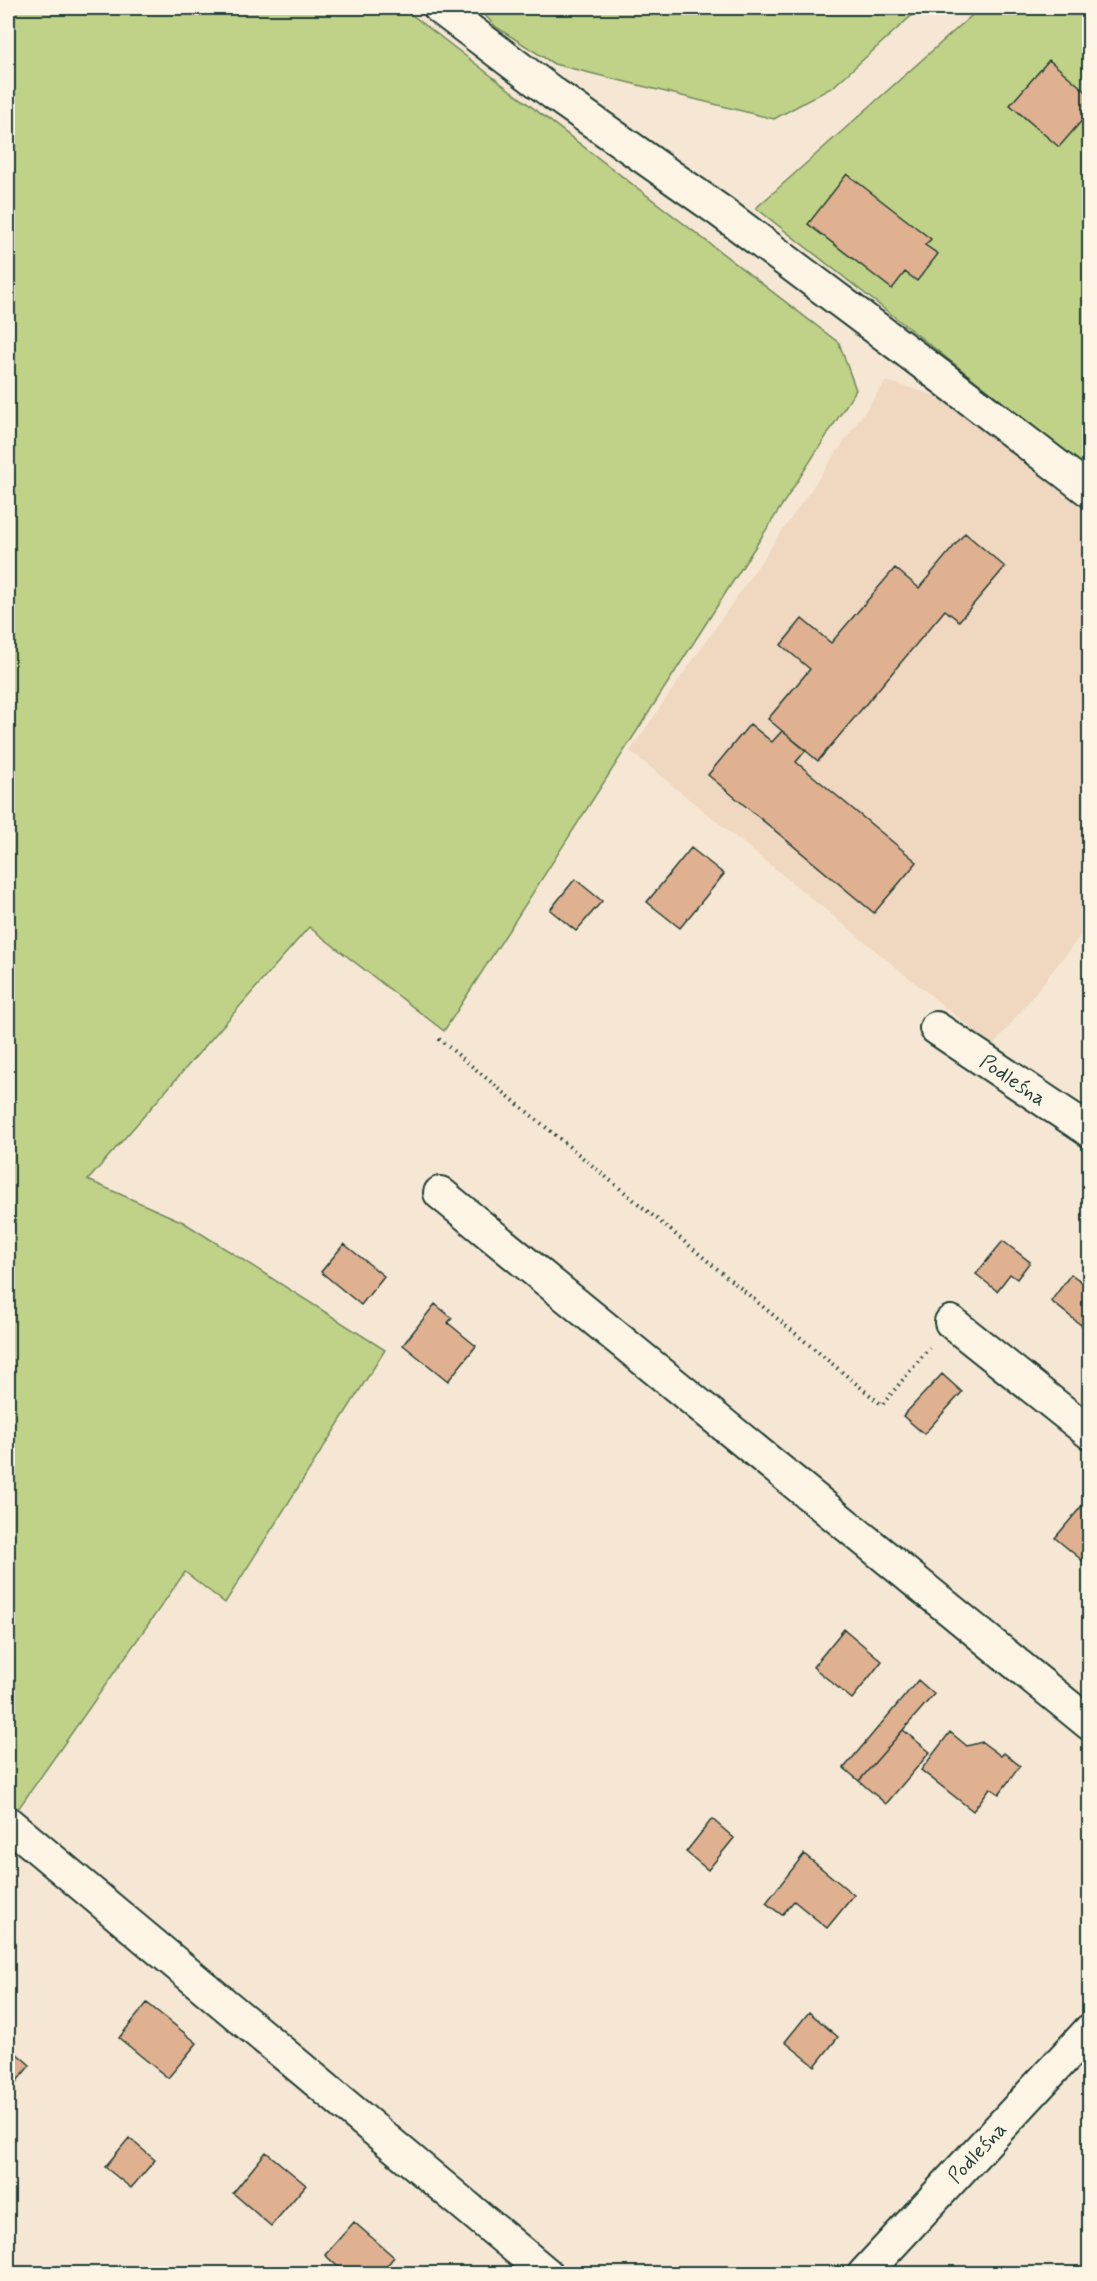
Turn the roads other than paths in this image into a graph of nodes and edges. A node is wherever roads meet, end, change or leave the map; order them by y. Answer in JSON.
{"nodes":[{"id":1,"x":440,"y":8,"type":"edge"},
{"id":2,"x":1089,"y":491,"type":"edge"},
{"id":3,"x":936,"y":1028,"type":"dead end"},
{"id":4,"x":1089,"y":1131,"type":"edge"},
{"id":5,"x":440,"y":1193,"type":"dead end"},
{"id":6,"x":951,"y":1322,"type":"road end"},
{"id":7,"x":1089,"y":1433,"type":"edge"},
{"id":8,"x":1089,"y":1724,"type":"edge"},
{"id":9,"x":8,"y":1823,"type":"edge"},
{"id":10,"x":1089,"y":2030,"type":"edge"},
{"id":11,"x":547,"y":2274,"type":"edge"},
{"id":12,"x":864,"y":2274,"type":"edge"}],
"edges":[{"from":1,"to":2,"type":"street"},
{"from":3,"to":4,"type":"street","name":"Podleśna"},
{"from":5,"to":8,"type":"street"},
{"from":6,"to":7,"type":"street"},
{"from":9,"to":11,"type":"street"},
{"from":10,"to":12,"type":"street","name":"Podleśna"}]}
